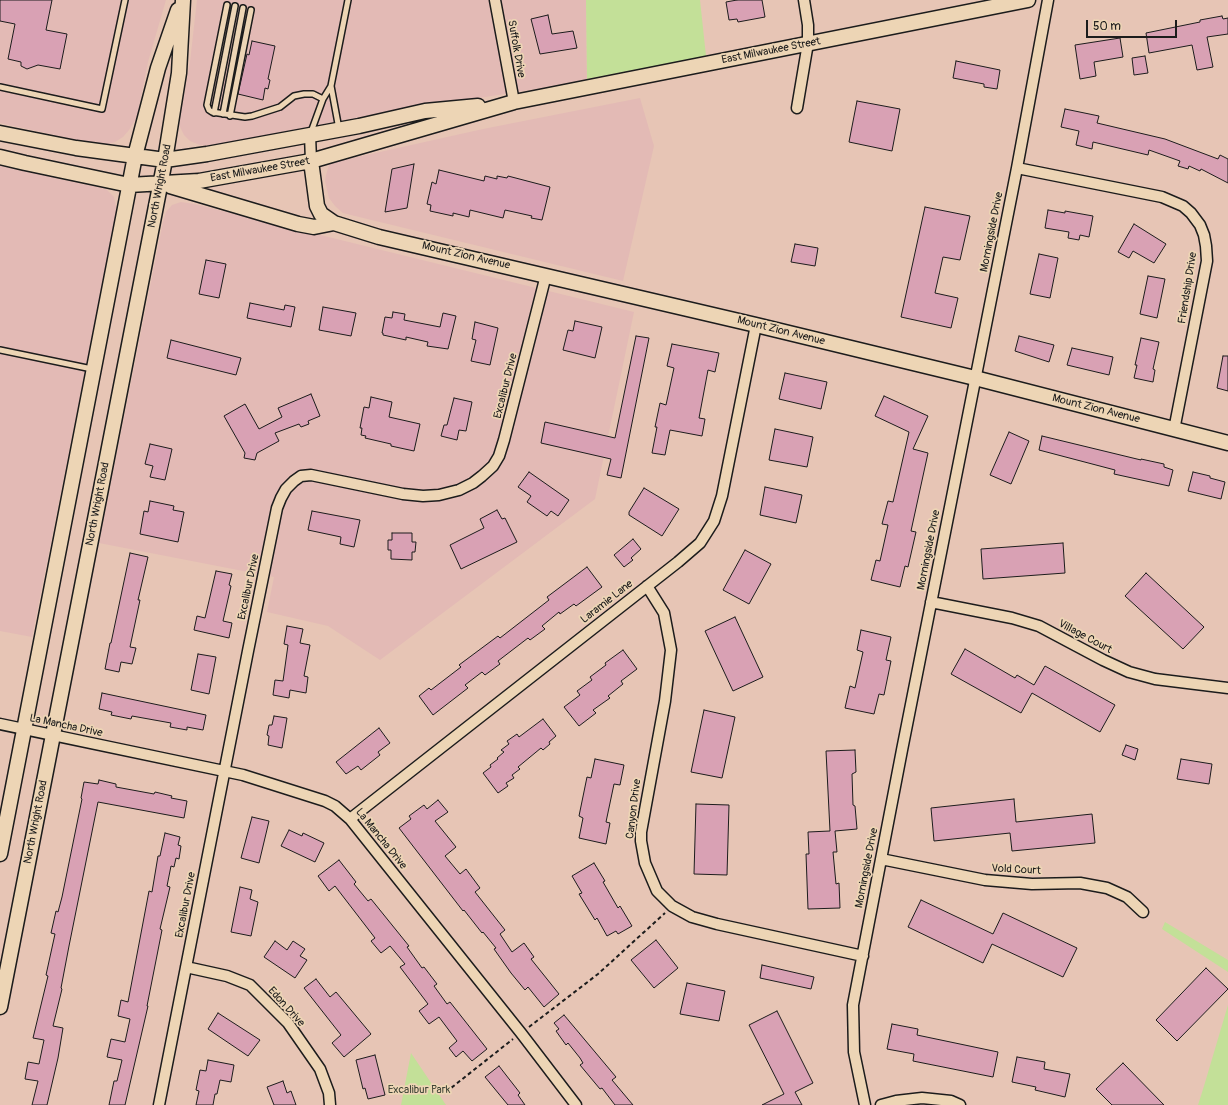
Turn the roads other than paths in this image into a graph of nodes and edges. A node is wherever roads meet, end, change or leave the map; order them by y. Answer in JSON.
{"nodes":[{"id":1,"x":125,"y":0,"type":"edge"},
{"id":2,"x":182,"y":0,"type":"edge"},
{"id":3,"x":348,"y":0,"type":"edge"},
{"id":4,"x":495,"y":0,"type":"edge"},
{"id":5,"x":804,"y":0,"type":"edge"},
{"id":6,"x":1028,"y":0,"type":"edge"},
{"id":7,"x":1048,"y":0,"type":"edge"},
{"id":8,"x":227,"y":5,"type":"dead end"},
{"id":9,"x":235,"y":6,"type":"dead end"},
{"id":10,"x":243,"y":8,"type":"dead end"},
{"id":11,"x":251,"y":10,"type":"dead end"},
{"id":12,"x":808,"y":43,"type":"junction"},
{"id":13,"x":331,"y":86,"type":"junction"},
{"id":14,"x":0,"y":87,"type":"edge"},
{"id":15,"x":323,"y":99,"type":"junction"},
{"id":16,"x":514,"y":102,"type":"junction"},
{"id":17,"x":797,"y":108,"type":"dead end"},
{"id":18,"x":214,"y":113,"type":"junction"},
{"id":19,"x":223,"y":114,"type":"junction"},
{"id":20,"x":230,"y":116,"type":"junction"},
{"id":21,"x":339,"y":130,"type":"junction"},
{"id":22,"x":0,"y":133,"type":"edge"},
{"id":23,"x":310,"y":135,"type":"junction"},
{"id":24,"x":135,"y":156,"type":"junction"},
{"id":25,"x":0,"y":157,"type":"edge"},
{"id":26,"x":165,"y":160,"type":"junction"},
{"id":27,"x":311,"y":161,"type":"junction"},
{"id":28,"x":1017,"y":168,"type":"junction"},
{"id":29,"x":160,"y":183,"type":"junction"},
{"id":30,"x":129,"y":185,"type":"junction"},
{"id":31,"x":334,"y":223,"type":"junction"},
{"id":32,"x":546,"y":275,"type":"junction"},
{"id":33,"x":756,"y":325,"type":"junction"},
{"id":34,"x":0,"y":350,"type":"edge"},
{"id":35,"x":93,"y":369,"type":"junction"},
{"id":36,"x":975,"y":378,"type":"junction"},
{"id":37,"x":1174,"y":430,"type":"junction"},
{"id":38,"x":1228,"y":443,"type":"edge"},
{"id":39,"x":647,"y":586,"type":"junction"},
{"id":40,"x":931,"y":602,"type":"junction"},
{"id":41,"x":1228,"y":688,"type":"edge"},
{"id":42,"x":0,"y":724,"type":"edge"},
{"id":43,"x":25,"y":730,"type":"junction"},
{"id":44,"x":53,"y":736,"type":"junction"},
{"id":45,"x":225,"y":771,"type":"junction"},
{"id":46,"x":350,"y":818,"type":"junction"},
{"id":47,"x":0,"y":854,"type":"edge"},
{"id":48,"x":881,"y":859,"type":"junction"},
{"id":49,"x":1143,"y":912,"type":"dead end"},
{"id":50,"x":863,"y":956,"type":"junction"},
{"id":51,"x":186,"y":967,"type":"junction"},
{"id":52,"x":0,"y":1007,"type":"edge"},
{"id":53,"x":159,"y":1105,"type":"edge"},
{"id":54,"x":330,"y":1105,"type":"edge"},
{"id":55,"x":576,"y":1105,"type":"edge"},
{"id":56,"x":865,"y":1105,"type":"edge"},
{"id":57,"x":882,"y":1105,"type":"edge"},
{"id":58,"x":960,"y":1105,"type":"edge"}],
"edges":[{"from":1,"to":14,"type":"lane"},
{"from":2,"to":24,"type":"main road","name":"North Wright Road"},
{"from":2,"to":26,"type":"main road","name":"North Wright Road"},
{"from":3,"to":13,"type":"lane"},
{"from":4,"to":16,"type":"street","name":"Suffolk Drive"},
{"from":5,"to":12,"type":"street"},
{"from":6,"to":12,"type":"main road","name":"East Milwaukee Street"},
{"from":7,"to":28,"type":"street","name":"Morningside Drive"},
{"from":8,"to":18,"type":"lane"},
{"from":9,"to":18,"type":"lane"},
{"from":10,"to":19,"type":"lane"},
{"from":11,"to":20,"type":"lane"},
{"from":12,"to":16,"type":"main road","name":"East Milwaukee Street"},
{"from":12,"to":17,"type":"street"},
{"from":13,"to":15,"type":"lane"},
{"from":13,"to":21,"type":"lane"},
{"from":15,"to":20,"type":"lane"},
{"from":15,"to":23,"type":"lane"},
{"from":16,"to":21,"type":"main road","name":"East Milwaukee Street"},
{"from":16,"to":27,"type":"main road","name":"East Milwaukee Street"},
{"from":18,"to":19,"type":"lane"},
{"from":19,"to":20,"type":"lane"},
{"from":21,"to":23,"type":"main road","name":"East Milwaukee Street"},
{"from":22,"to":24,"type":"main road","name":"East Milwaukee Street"},
{"from":23,"to":26,"type":"main road","name":"East Milwaukee Street"},
{"from":23,"to":27,"type":"street"},
{"from":24,"to":26,"type":"main road","name":"East Milwaukee Street"},
{"from":24,"to":30,"type":"main road","name":"North Wright Road"},
{"from":25,"to":30,"type":"main road","name":"East Milwaukee Street"},
{"from":26,"to":29,"type":"main road","name":"North Wright Road"},
{"from":27,"to":29,"type":"main road","name":"East Milwaukee Street"},
{"from":27,"to":31,"type":"main road","name":"Mount Zion Avenue"},
{"from":28,"to":36,"type":"street","name":"Morningside Drive"},
{"from":28,"to":37,"type":"street","name":"Friendship Drive"},
{"from":29,"to":30,"type":"main road","name":"East Milwaukee Street"},
{"from":29,"to":31,"type":"main road","name":"Mount Zion Avenue"},
{"from":29,"to":44,"type":"main road","name":"North Wright Road"},
{"from":30,"to":35,"type":"main road","name":"North Wright Road"},
{"from":31,"to":32,"type":"main road","name":"Mount Zion Avenue"},
{"from":32,"to":33,"type":"main road","name":"Mount Zion Avenue"},
{"from":32,"to":45,"type":"street","name":"Excalibur Drive"},
{"from":33,"to":36,"type":"main road","name":"Mount Zion Avenue"},
{"from":33,"to":39,"type":"street","name":"Laramie Lane"},
{"from":34,"to":35,"type":"lane"},
{"from":35,"to":43,"type":"main road","name":"North Wright Road"},
{"from":36,"to":37,"type":"main road","name":"Mount Zion Avenue"},
{"from":36,"to":40,"type":"street","name":"Morningside Drive"},
{"from":37,"to":38,"type":"main road","name":"Mount Zion Avenue"},
{"from":39,"to":46,"type":"street","name":"Laramie Lane"},
{"from":39,"to":50,"type":"street","name":"Canyon Drive"},
{"from":40,"to":41,"type":"street","name":"Village Court"},
{"from":40,"to":48,"type":"street","name":"Morningside Drive"},
{"from":42,"to":43,"type":"street","name":"La Mancha Drive"},
{"from":43,"to":44,"type":"street","name":"La Mancha Drive"},
{"from":43,"to":47,"type":"main road","name":"North Wright Road"},
{"from":44,"to":45,"type":"street","name":"La Mancha Drive"},
{"from":44,"to":52,"type":"main road","name":"North Wright Road"},
{"from":45,"to":46,"type":"street","name":"La Mancha Drive"},
{"from":45,"to":51,"type":"street","name":"Excalibur Drive"},
{"from":46,"to":55,"type":"street","name":"La Mancha Drive"},
{"from":48,"to":49,"type":"street","name":"Vold Court"},
{"from":48,"to":50,"type":"street","name":"Morningside Drive"},
{"from":50,"to":56,"type":"street","name":"Morningside Drive"},
{"from":51,"to":53,"type":"street","name":"Excalibur Drive"},
{"from":51,"to":54,"type":"street","name":"Edon Drive"},
{"from":57,"to":58,"type":"street"}]}
